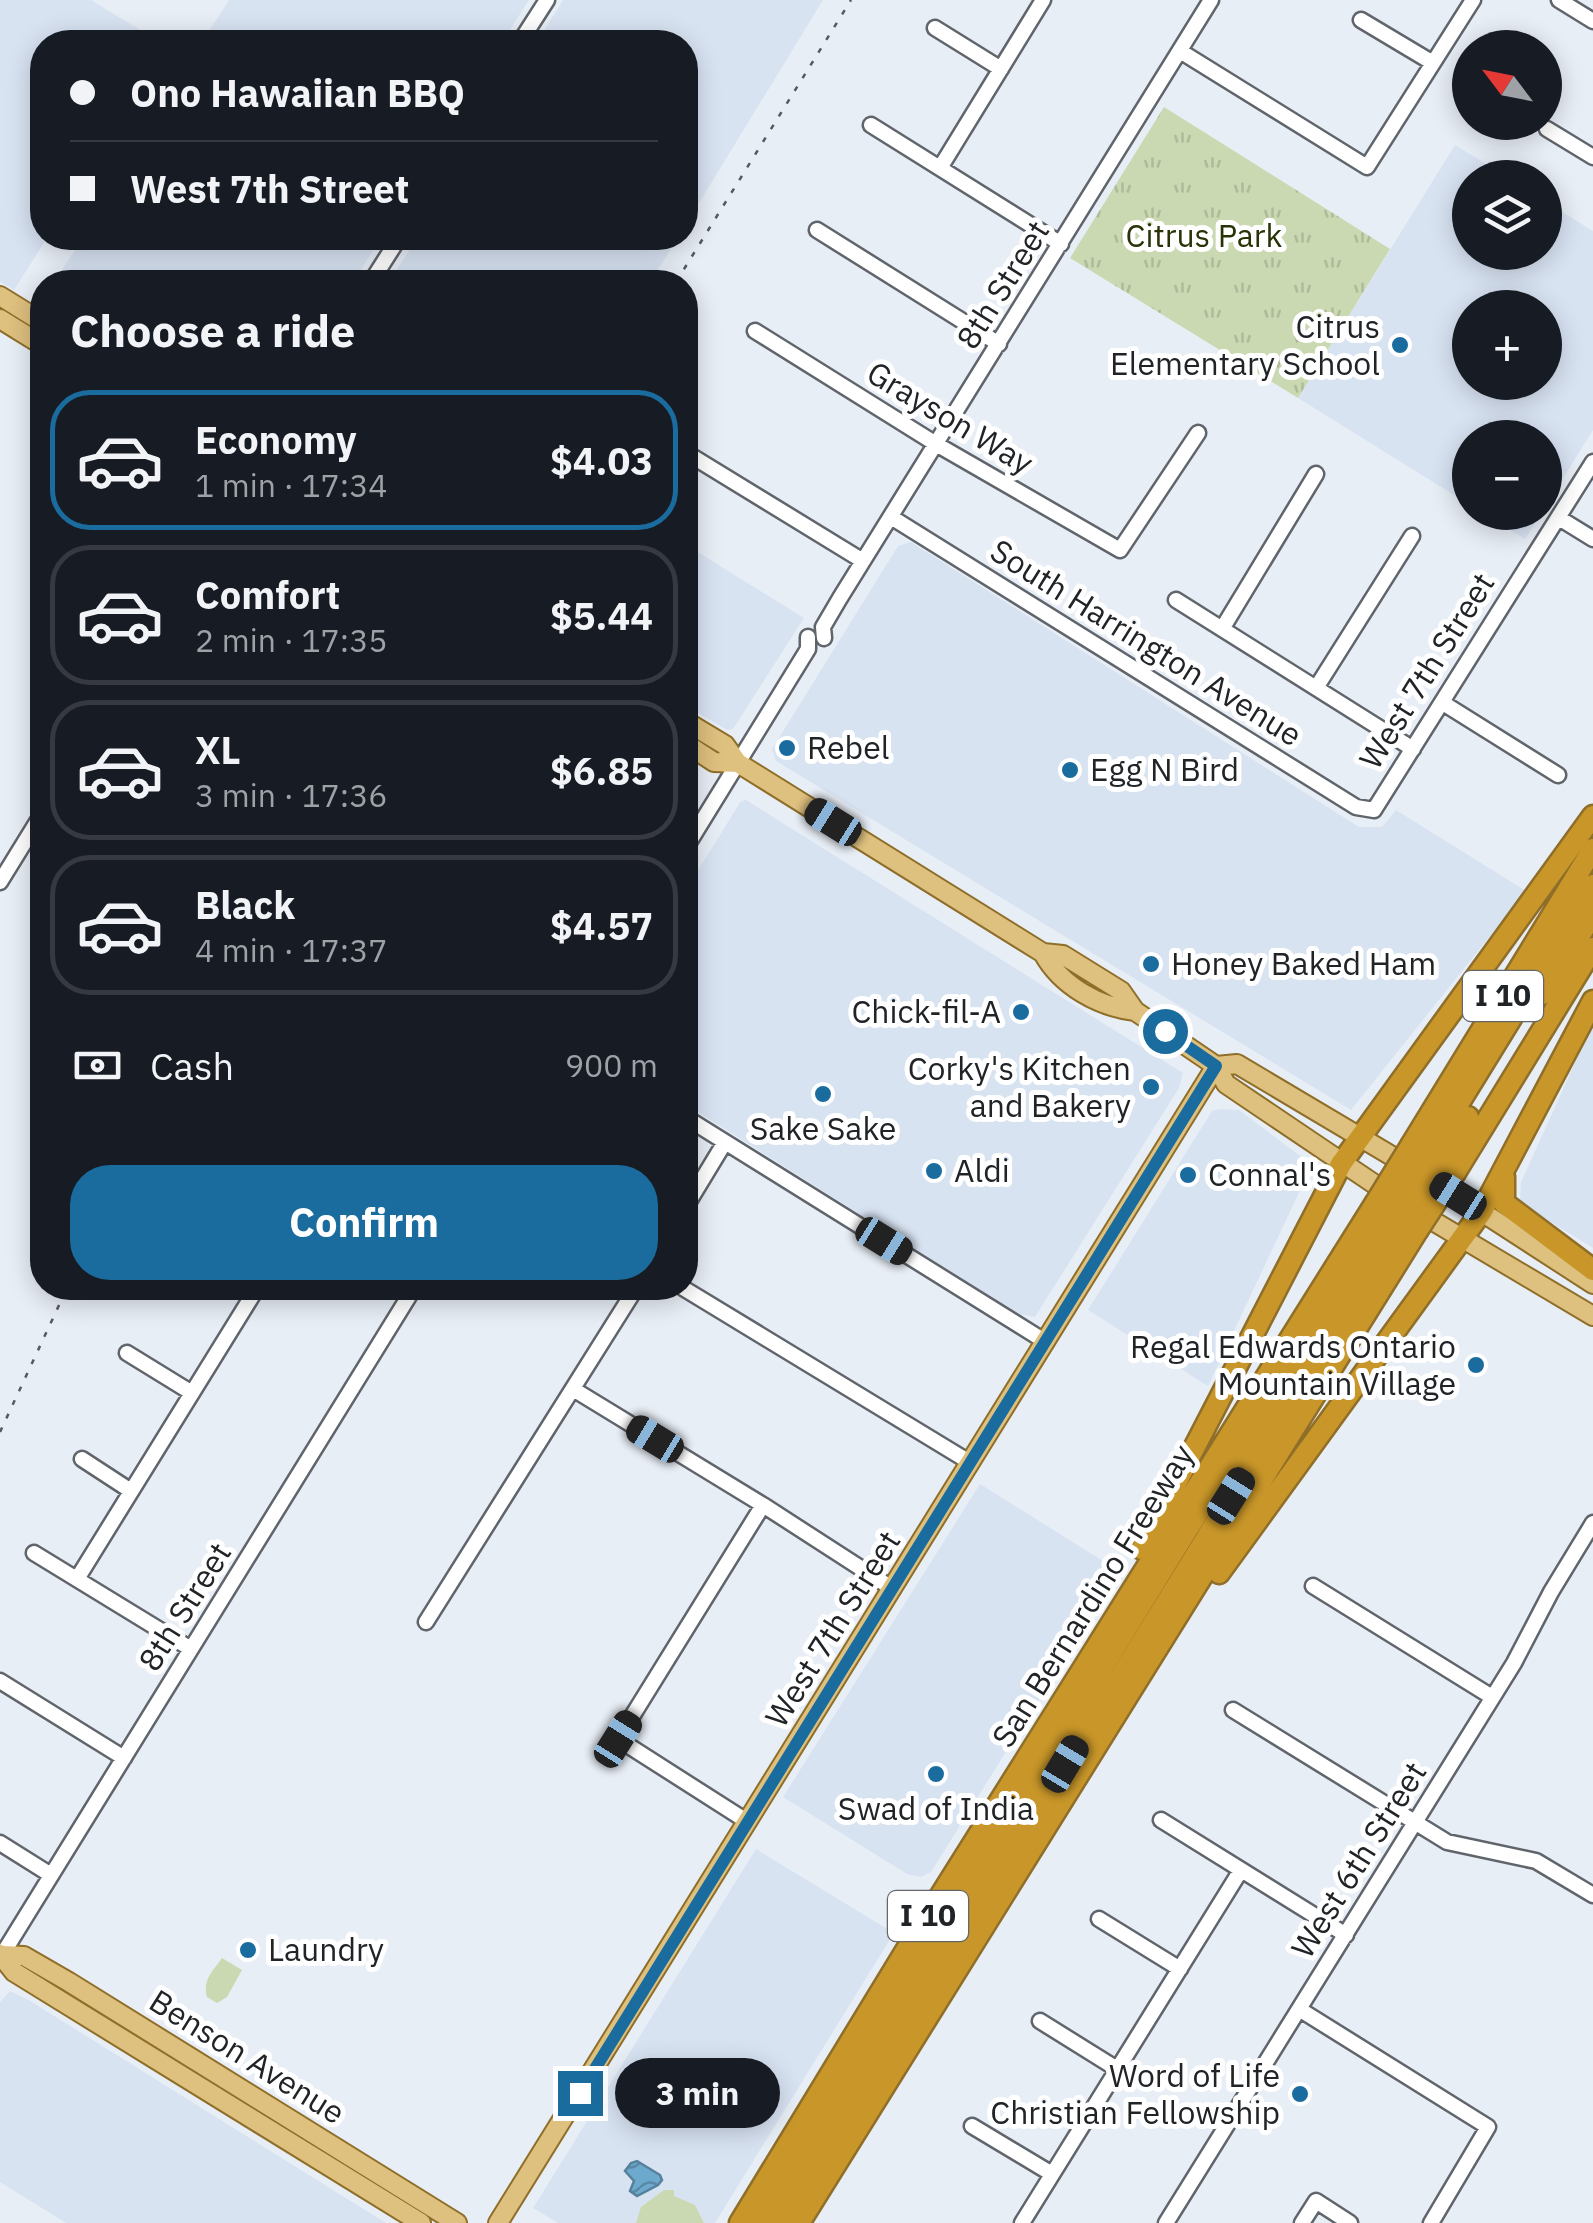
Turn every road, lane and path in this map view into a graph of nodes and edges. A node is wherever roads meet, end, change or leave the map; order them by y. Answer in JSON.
{"nodes":[{"id":1,"x":546,"y":0,"type":"edge"},
{"id":2,"x":1043,"y":0,"type":"edge"},
{"id":3,"x":1211,"y":0,"type":"edge"},
{"id":4,"x":1473,"y":0,"type":"edge"},
{"id":5,"x":1559,"y":0,"type":"edge"},
{"id":6,"x":1361,"y":20,"type":"dead end"},
{"id":7,"x":1593,"y":21,"type":"edge"},
{"id":8,"x":935,"y":28,"type":"dead end"},
{"id":9,"x":527,"y":30,"type":"edge"},
{"id":10,"x":1180,"y":51,"type":"junction"},
{"id":11,"x":1433,"y":64,"type":"junction"},
{"id":12,"x":1001,"y":69,"type":"junction"},
{"id":13,"x":871,"y":125,"type":"dead end"},
{"id":14,"x":1562,"y":138,"type":"edge"},
{"id":15,"x":1593,"y":157,"type":"edge"},
{"id":16,"x":940,"y":168,"type":"junction"},
{"id":17,"x":816,"y":230,"type":"dead end"},
{"id":18,"x":1061,"y":244,"type":"junction"},
{"id":19,"x":0,"y":296,"type":"edge"},
{"id":20,"x":30,"y":315,"type":"edge"},
{"id":21,"x":0,"y":319,"type":"edge"},
{"id":22,"x":754,"y":331,"type":"dead end"},
{"id":23,"x":30,"y":337,"type":"edge"},
{"id":24,"x":998,"y":344,"type":"junction"},
{"id":25,"x":1198,"y":434,"type":"dead end"},
{"id":26,"x":936,"y":444,"type":"junction"},
{"id":27,"x":698,"y":460,"type":"edge"},
{"id":28,"x":1593,"y":462,"type":"edge"},
{"id":29,"x":1316,"y":474,"type":"dead end"},
{"id":30,"x":1562,"y":513,"type":"edge"},
{"id":31,"x":891,"y":517,"type":"junction"},
{"id":32,"x":1562,"y":520,"type":"edge"},
{"id":33,"x":1551,"y":530,"type":"edge"},
{"id":34,"x":1412,"y":536,"type":"dead end"},
{"id":35,"x":1593,"y":539,"type":"edge"},
{"id":36,"x":864,"y":561,"type":"junction"},
{"id":37,"x":1176,"y":600,"type":"dead end"},
{"id":38,"x":1222,"y":629,"type":"junction"},
{"id":39,"x":1316,"y":688,"type":"junction"},
{"id":40,"x":1443,"y":703,"type":"junction"},
{"id":41,"x":698,"y":728,"type":"edge"},
{"id":42,"x":1413,"y":749,"type":"junction"},
{"id":43,"x":698,"y":752,"type":"edge"},
{"id":44,"x":738,"y":763,"type":"junction"},
{"id":45,"x":1558,"y":775,"type":"dead end"},
{"id":46,"x":1374,"y":810,"type":"joint"},
{"id":47,"x":1593,"y":816,"type":"edge"},
{"id":48,"x":698,"y":829,"type":"edge"},
{"id":49,"x":30,"y":833,"type":"edge"},
{"id":50,"x":1592,"y":851,"type":"edge"},
{"id":51,"x":0,"y":882,"type":"edge"},
{"id":52,"x":1593,"y":885,"type":"edge"},
{"id":53,"x":1593,"y":914,"type":"edge"},
{"id":54,"x":1593,"y":932,"type":"edge"},
{"id":55,"x":1593,"y":948,"type":"edge"},
{"id":56,"x":1593,"y":1001,"type":"edge"},
{"id":57,"x":1536,"y":1038,"type":"junction"},
{"id":58,"x":1216,"y":1066,"type":"junction"},
{"id":59,"x":698,"y":1125,"type":"edge"},
{"id":60,"x":1361,"y":1135,"type":"junction"},
{"id":61,"x":725,"y":1142,"type":"junction"},
{"id":62,"x":1435,"y":1156,"type":"junction"},
{"id":63,"x":1341,"y":1164,"type":"junction"},
{"id":64,"x":1506,"y":1169,"type":"junction"},
{"id":65,"x":698,"y":1187,"type":"edge"},
{"id":66,"x":1482,"y":1211,"type":"junction"},
{"id":67,"x":1396,"y":1218,"type":"junction"},
{"id":68,"x":1462,"y":1240,"type":"junction"},
{"id":69,"x":1593,"y":1270,"type":"edge"},
{"id":70,"x":1593,"y":1284,"type":"edge"},
{"id":71,"x":698,"y":1297,"type":"edge"},
{"id":72,"x":244,"y":1300,"type":"edge"},
{"id":73,"x":407,"y":1300,"type":"edge"},
{"id":74,"x":629,"y":1300,"type":"edge"},
{"id":75,"x":1593,"y":1316,"type":"edge"},
{"id":76,"x":1046,"y":1342,"type":"junction"},
{"id":77,"x":127,"y":1354,"type":"dead end"},
{"id":78,"x":573,"y":1389,"type":"junction"},
{"id":79,"x":192,"y":1393,"type":"junction"},
{"id":80,"x":1238,"y":1420,"type":"junction"},
{"id":81,"x":82,"y":1460,"type":"dead end"},
{"id":82,"x":971,"y":1463,"type":"junction"},
{"id":83,"x":1256,"y":1490,"type":"junction"},
{"id":84,"x":131,"y":1491,"type":"junction"},
{"id":85,"x":764,"y":1505,"type":"junction"},
{"id":86,"x":1593,"y":1524,"type":"edge"},
{"id":87,"x":1188,"y":1530,"type":"junction"},
{"id":88,"x":34,"y":1553,"type":"dead end"},
{"id":89,"x":1192,"y":1558,"type":"junction"},
{"id":90,"x":77,"y":1579,"type":"junction"},
{"id":91,"x":1313,"y":1586,"type":"dead end"},
{"id":92,"x":893,"y":1589,"type":"junction"},
{"id":93,"x":1119,"y":1612,"type":"junction"},
{"id":94,"x":426,"y":1622,"type":"dead end"},
{"id":95,"x":190,"y":1649,"type":"junction"},
{"id":96,"x":0,"y":1681,"type":"edge"},
{"id":97,"x":1492,"y":1697,"type":"junction"},
{"id":98,"x":1233,"y":1710,"type":"dead end"},
{"id":99,"x":1115,"y":1715,"type":"junction"},
{"id":100,"x":124,"y":1758,"type":"junction"},
{"id":101,"x":1161,"y":1820,"type":"dead end"},
{"id":102,"x":748,"y":1822,"type":"junction"},
{"id":103,"x":1413,"y":1824,"type":"junction"},
{"id":104,"x":0,"y":1843,"type":"edge"},
{"id":105,"x":1241,"y":1870,"type":"junction"},
{"id":106,"x":51,"y":1875,"type":"junction"},
{"id":107,"x":1593,"y":1895,"type":"edge"},
{"id":108,"x":1099,"y":1919,"type":"dead end"},
{"id":109,"x":1346,"y":1934,"type":"junction"},
{"id":110,"x":0,"y":1955,"type":"edge"},
{"id":111,"x":1180,"y":1969,"type":"junction"},
{"id":112,"x":1299,"y":2009,"type":"junction"},
{"id":113,"x":1040,"y":2021,"type":"dead end"},
{"id":114,"x":150,"y":2032,"type":"junction"},
{"id":115,"x":139,"y":2048,"type":"junction"},
{"id":116,"x":1117,"y":2068,"type":"junction"},
{"id":117,"x":972,"y":2126,"type":"dead end"},
{"id":118,"x":1052,"y":2174,"type":"junction"},
{"id":119,"x":421,"y":2223,"type":"edge"},
{"id":120,"x":457,"y":2223,"type":"edge"},
{"id":121,"x":498,"y":2223,"type":"edge"},
{"id":122,"x":740,"y":2223,"type":"edge"},
{"id":123,"x":761,"y":2223,"type":"edge"},
{"id":124,"x":782,"y":2223,"type":"edge"},
{"id":125,"x":800,"y":2223,"type":"edge"},
{"id":126,"x":1022,"y":2223,"type":"edge"},
{"id":127,"x":1166,"y":2223,"type":"edge"},
{"id":128,"x":1302,"y":2223,"type":"edge"},
{"id":129,"x":1350,"y":2223,"type":"edge"},
{"id":130,"x":1431,"y":2223,"type":"edge"}],
"edges":[{"from":1,"to":9,"type":"street"},
{"from":2,"to":12,"type":"street"},
{"from":3,"to":10,"type":"street","name":"8th Street"},
{"from":4,"to":11,"type":"street"},
{"from":5,"to":7,"type":"street"},
{"from":6,"to":11,"type":"street"},
{"from":8,"to":12,"type":"street"},
{"from":10,"to":11,"type":"street"},
{"from":10,"to":18,"type":"street","name":"8th Street"},
{"from":12,"to":16,"type":"street"},
{"from":13,"to":16,"type":"street"},
{"from":14,"to":15,"type":"street"},
{"from":16,"to":18,"type":"street"},
{"from":17,"to":24,"type":"street"},
{"from":18,"to":24,"type":"street","name":"8th Street"},
{"from":19,"to":20,"type":"main road"},
{"from":21,"to":23,"type":"main road"},
{"from":22,"to":26,"type":"street","name":"Grayson Way"},
{"from":24,"to":26,"type":"street","name":"8th Street"},
{"from":25,"to":26,"type":"street","name":"Grayson Way"},
{"from":26,"to":31,"type":"street","name":"8th Street"},
{"from":27,"to":36,"type":"street"},
{"from":28,"to":30,"type":"street","name":"West 7th Street"},
{"from":29,"to":38,"type":"street"},
{"from":31,"to":36,"type":"street","name":"8th Street"},
{"from":31,"to":46,"type":"street","name":"South Harrington Avenue"},
{"from":32,"to":35,"type":"street"},
{"from":33,"to":40,"type":"street","name":"West 7th Street"},
{"from":34,"to":39,"type":"street"},
{"from":36,"to":44,"type":"street","name":"8th Street"},
{"from":37,"to":38,"type":"street"},
{"from":38,"to":39,"type":"street"},
{"from":39,"to":42,"type":"street"},
{"from":40,"to":42,"type":"street","name":"West 7th Street"},
{"from":40,"to":45,"type":"street"},
{"from":41,"to":44,"type":"main road"},
{"from":42,"to":46,"type":"street","name":"West 7th Street"},
{"from":43,"to":44,"type":"main road"},
{"from":44,"to":48,"type":"street","name":"8th Street"},
{"from":44,"to":58,"type":"main road"},
{"from":47,"to":60,"type":"highway"},
{"from":49,"to":51,"type":"street"},
{"from":50,"to":62,"type":"highway","name":"San Bernardino Freeway","number":"I 10"},
{"from":52,"to":62,"type":"highway"},
{"from":53,"to":62,"type":"highway"},
{"from":54,"to":57,"type":"highway"},
{"from":55,"to":57,"type":"highway","name":"San Bernardino Freeway","number":"I 10"},
{"from":56,"to":64,"type":"highway"},
{"from":57,"to":62,"type":"highway","name":"San Bernardino Freeway","number":"I 10"},
{"from":58,"to":60,"type":"main road"},
{"from":58,"to":63,"type":"main road"},
{"from":58,"to":76,"type":"main road","name":"West 7th Street"},
{"from":59,"to":61,"type":"street"},
{"from":60,"to":63,"type":"highway"},
{"from":60,"to":66,"type":"main road"},
{"from":61,"to":65,"type":"street"},
{"from":61,"to":76,"type":"street"},
{"from":62,"to":67,"type":"highway","name":"San Bernardino Freeway","number":"I 10","bridge":true},
{"from":62,"to":67,"type":"highway","name":"San Bernardino Freeway","number":"I 10","bridge":true},
{"from":63,"to":68,"type":"main road"},
{"from":63,"to":93,"type":"highway"},
{"from":64,"to":66,"type":"highway"},
{"from":64,"to":69,"type":"highway"},
{"from":66,"to":68,"type":"highway"},
{"from":66,"to":70,"type":"main road"},
{"from":67,"to":80,"type":"highway","name":"San Bernardino Freeway","number":"I 10"},
{"from":67,"to":83,"type":"highway","name":"San Bernardino Freeway","number":"I 10"},
{"from":67,"to":87,"type":"highway"},
{"from":67,"to":89,"type":"highway"},
{"from":68,"to":75,"type":"main road"},
{"from":68,"to":99,"type":"highway"},
{"from":71,"to":82,"type":"street"},
{"from":72,"to":79,"type":"street"},
{"from":73,"to":95,"type":"street","name":"8th Street"},
{"from":74,"to":78,"type":"street"},
{"from":76,"to":82,"type":"main road","name":"West 7th Street"},
{"from":77,"to":79,"type":"street"},
{"from":78,"to":85,"type":"street"},
{"from":78,"to":94,"type":"street"},
{"from":79,"to":84,"type":"street"},
{"from":80,"to":87,"type":"highway"},
{"from":80,"to":93,"type":"highway","name":"San Bernardino Freeway","number":"I 10"},
{"from":81,"to":84,"type":"street"},
{"from":82,"to":92,"type":"main road","name":"West 7th Street"},
{"from":83,"to":89,"type":"highway"},
{"from":83,"to":99,"type":"highway","name":"San Bernardino Freeway","number":"I 10"},
{"from":84,"to":90,"type":"street"},
{"from":85,"to":92,"type":"street"},
{"from":85,"to":102,"type":"street"},
{"from":86,"to":97,"type":"street","name":"West 6th Street"},
{"from":87,"to":123,"type":"highway"},
{"from":88,"to":90,"type":"street"},
{"from":89,"to":124,"type":"highway"},
{"from":90,"to":95,"type":"street"},
{"from":91,"to":97,"type":"street"},
{"from":92,"to":102,"type":"main road","name":"West 7th Street"},
{"from":93,"to":122,"type":"highway","name":"San Bernardino Freeway","number":"I 10"},
{"from":95,"to":100,"type":"street","name":"8th Street"},
{"from":96,"to":100,"type":"street"},
{"from":97,"to":103,"type":"street","name":"West 6th Street"},
{"from":98,"to":103,"type":"street"},
{"from":99,"to":125,"type":"highway","name":"San Bernardino Freeway","number":"I 10"},
{"from":100,"to":106,"type":"street","name":"8th Street"},
{"from":101,"to":105,"type":"street"},
{"from":102,"to":121,"type":"main road","name":"West 7th Street"},
{"from":103,"to":107,"type":"street"},
{"from":103,"to":109,"type":"street","name":"West 6th Street"},
{"from":104,"to":106,"type":"street"},
{"from":105,"to":109,"type":"street"},
{"from":105,"to":111,"type":"street"},
{"from":106,"to":110,"type":"street","name":"8th Street"},
{"from":108,"to":111,"type":"street"},
{"from":109,"to":112,"type":"street","name":"West 6th Street"},
{"from":110,"to":114,"type":"main road","name":"Benson Avenue"},
{"from":110,"to":115,"type":"main road","name":"Benson Avenue"},
{"from":111,"to":116,"type":"street"},
{"from":112,"to":127,"type":"street","name":"West 6th Street"},
{"from":112,"to":130,"type":"street"},
{"from":113,"to":116,"type":"street"},
{"from":114,"to":115,"type":"main road"},
{"from":114,"to":120,"type":"main road","name":"Benson Avenue"},
{"from":115,"to":119,"type":"main road","name":"Benson Avenue"},
{"from":116,"to":118,"type":"street"},
{"from":117,"to":118,"type":"street"},
{"from":118,"to":126,"type":"street"},
{"from":128,"to":129,"type":"street"}]}
